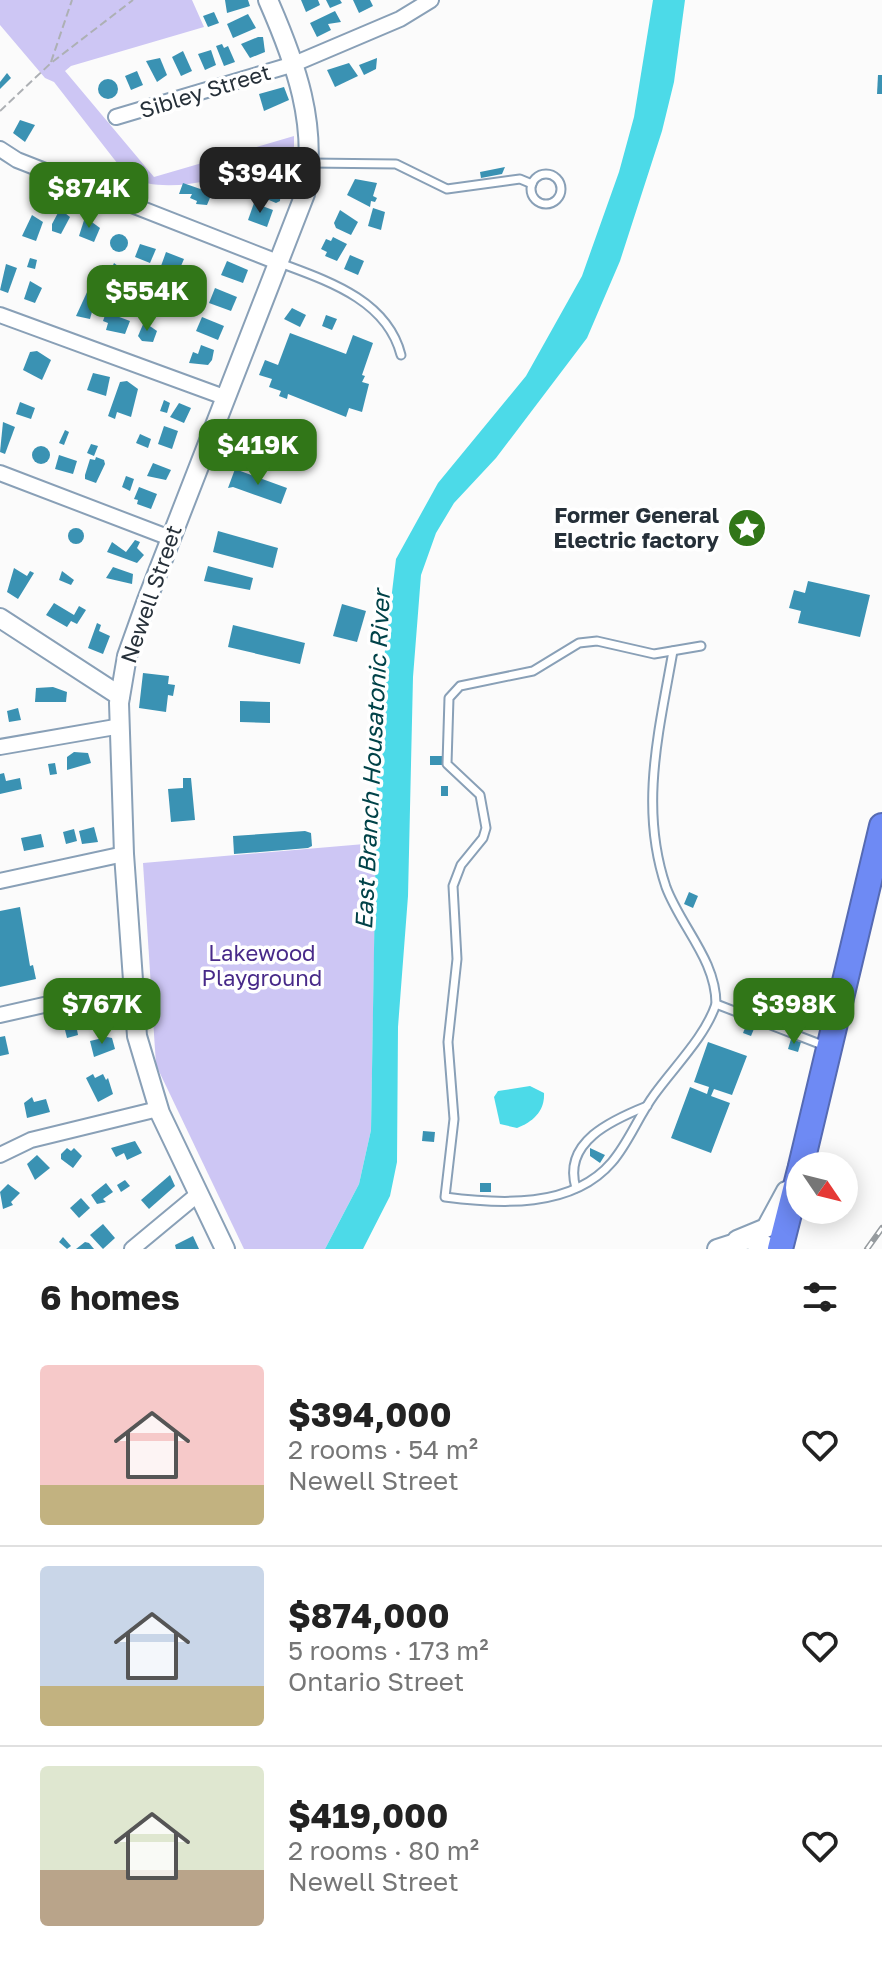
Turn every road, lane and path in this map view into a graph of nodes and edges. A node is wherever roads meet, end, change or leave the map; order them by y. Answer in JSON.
{"nodes":[{"id":1,"x":72,"y":0,"type":"edge"},
{"id":2,"x":133,"y":0,"type":"edge"},
{"id":3,"x":268,"y":0,"type":"edge"},
{"id":4,"x":431,"y":0,"type":"edge"},
{"id":5,"x":51,"y":63,"type":"junction"},
{"id":6,"x":294,"y":64,"type":"junction"},
{"id":7,"x":0,"y":111,"type":"edge"},
{"id":8,"x":116,"y":117,"type":"dead end"},
{"id":9,"x":0,"y":149,"type":"edge"},
{"id":10,"x":310,"y":163,"type":"junction"},
{"id":11,"x":532,"y":184,"type":"junction"},
{"id":12,"x":280,"y":263,"type":"junction"},
{"id":13,"x":0,"y":315,"type":"edge"},
{"id":14,"x":401,"y":355,"type":"dead end"},
{"id":15,"x":224,"y":397,"type":"junction"},
{"id":16,"x":0,"y":473,"type":"edge"},
{"id":17,"x":170,"y":538,"type":"junction"},
{"id":18,"x":0,"y":618,"type":"edge"},
{"id":19,"x":701,"y":646,"type":"dead end"},
{"id":20,"x":673,"y":651,"type":"junction"},
{"id":21,"x":120,"y":696,"type":"junction"},
{"id":22,"x":121,"y":726,"type":"junction"},
{"id":23,"x":0,"y":747,"type":"edge"},
{"id":24,"x":882,"y":826,"type":"edge"},
{"id":25,"x":124,"y":854,"type":"junction"},
{"id":26,"x":0,"y":881,"type":"edge"},
{"id":27,"x":132,"y":985,"type":"junction"},
{"id":28,"x":802,"y":999,"type":"dead end"},
{"id":29,"x":716,"y":1004,"type":"junction"},
{"id":30,"x":0,"y":1015,"type":"edge"},
{"id":31,"x":793,"y":1033,"type":"junction"},
{"id":32,"x":828,"y":1047,"type":"junction"},
{"id":33,"x":647,"y":1106,"type":"junction"},
{"id":34,"x":158,"y":1109,"type":"junction"},
{"id":35,"x":813,"y":1113,"type":"junction"},
{"id":36,"x":804,"y":1152,"type":"edge"},
{"id":37,"x":0,"y":1155,"type":"edge"},
{"id":38,"x":576,"y":1188,"type":"junction"},
{"id":39,"x":197,"y":1195,"type":"junction"},
{"id":40,"x":786,"y":1217,"type":"edge"},
{"id":41,"x":737,"y":1240,"type":"junction"},
{"id":42,"x":132,"y":1249,"type":"edge"},
{"id":43,"x":225,"y":1249,"type":"edge"},
{"id":44,"x":717,"y":1249,"type":"edge"},
{"id":45,"x":777,"y":1249,"type":"edge"}],
"edges":[{"from":1,"to":5,"type":"path"},
{"from":2,"to":5,"type":"path"},
{"from":3,"to":6,"type":"street","name":"Newell Street"},
{"from":4,"to":6,"type":"street","name":"Sibley Street"},
{"from":5,"to":7,"type":"path"},
{"from":6,"to":8,"type":"street","name":"Sibley Street"},
{"from":6,"to":10,"type":"street","name":"Newell Street"},
{"from":9,"to":12,"type":"street"},
{"from":10,"to":11,"type":"lane"},
{"from":10,"to":12,"type":"street","name":"Newell Street"},
{"from":11,"to":11,"type":"lane"},
{"from":12,"to":14,"type":"lane"},
{"from":12,"to":15,"type":"street","name":"Newell Street"},
{"from":13,"to":15,"type":"street"},
{"from":15,"to":17,"type":"street","name":"Newell Street"},
{"from":16,"to":17,"type":"street"},
{"from":17,"to":21,"type":"street","name":"Newell Street"},
{"from":18,"to":21,"type":"street"},
{"from":19,"to":20,"type":"lane"},
{"from":20,"to":29,"type":"lane"},
{"from":20,"to":38,"type":"lane"},
{"from":21,"to":22,"type":"street","name":"Newell Street"},
{"from":22,"to":23,"type":"street"},
{"from":22,"to":25,"type":"street","name":"Newell Street"},
{"from":24,"to":32,"type":"highway"},
{"from":25,"to":26,"type":"street"},
{"from":25,"to":27,"type":"street","name":"Newell Street"},
{"from":27,"to":30,"type":"street"},
{"from":27,"to":34,"type":"street","name":"Newell Street"},
{"from":28,"to":31,"type":"lane"},
{"from":29,"to":31,"type":"lane"},
{"from":29,"to":33,"type":"lane"},
{"from":31,"to":32,"type":"lane"},
{"from":32,"to":35,"type":"highway"},
{"from":33,"to":38,"type":"lane"},
{"from":33,"to":38,"type":"lane"},
{"from":34,"to":37,"type":"street"},
{"from":34,"to":39,"type":"street","name":"Newell Street"},
{"from":35,"to":36,"type":"highway"},
{"from":35,"to":41,"type":"street"},
{"from":39,"to":42,"type":"street"},
{"from":39,"to":43,"type":"street","name":"Newell Street"},
{"from":40,"to":45,"type":"highway"},
{"from":41,"to":44,"type":"street"},
{"from":41,"to":45,"type":"street"}]}
